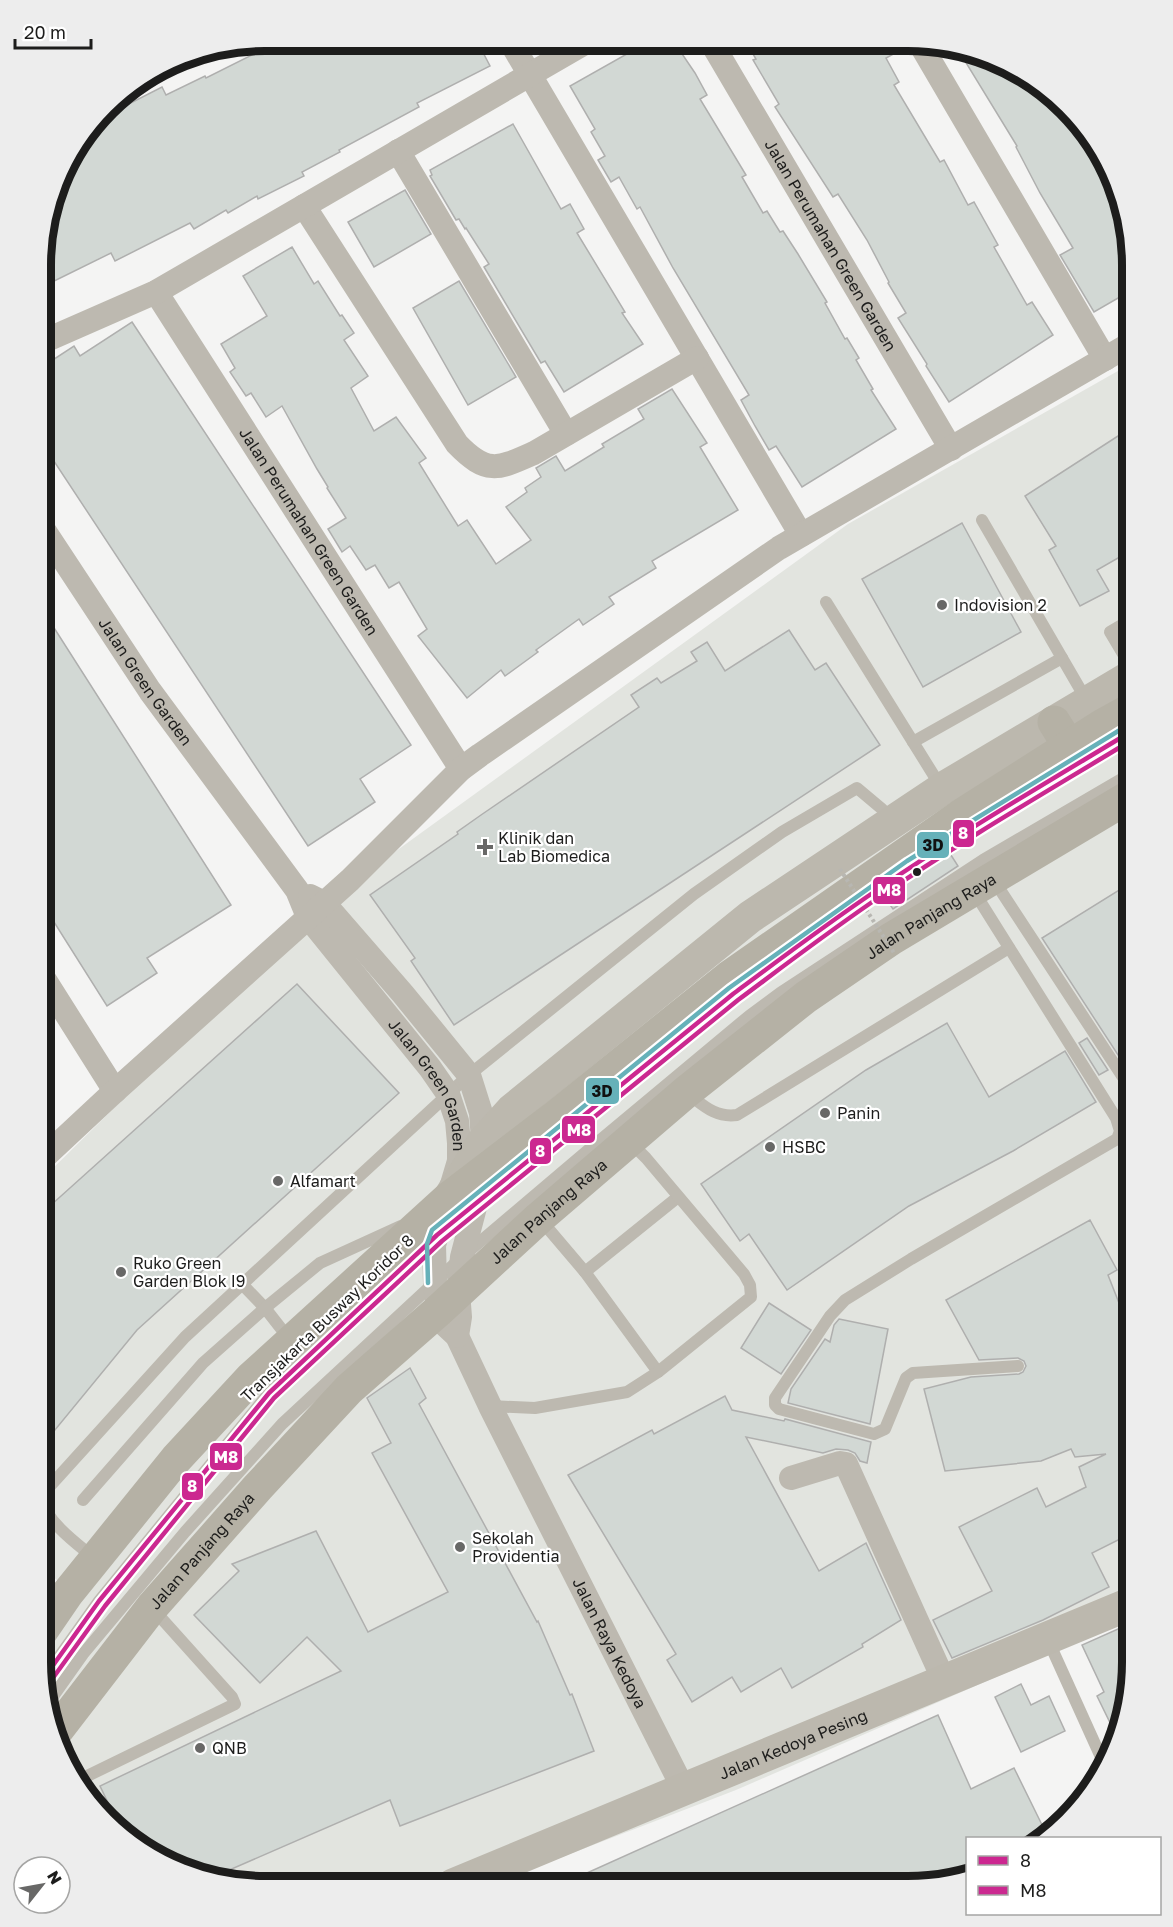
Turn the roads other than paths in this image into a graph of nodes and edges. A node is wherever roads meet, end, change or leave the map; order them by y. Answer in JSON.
{"nodes":[{"id":1,"x":516,"y":51,"type":"edge"},
{"id":2,"x":571,"y":51,"type":"edge"},
{"id":3,"x":716,"y":51,"type":"edge"},
{"id":4,"x":924,"y":51,"type":"edge"},
{"id":5,"x":530,"y":75,"type":"junction"},
{"id":6,"x":398,"y":151,"type":"junction"},
{"id":7,"x":304,"y":206,"type":"junction"},
{"id":8,"x":156,"y":292,"type":"junction"},
{"id":9,"x":51,"y":338,"type":"edge"},
{"id":10,"x":1122,"y":350,"type":"edge"},
{"id":11,"x":697,"y":358,"type":"junction"},
{"id":12,"x":1105,"y":359,"type":"junction"},
{"id":13,"x":566,"y":434,"type":"junction"},
{"id":14,"x":951,"y":449,"type":"junction"},
{"id":15,"x":982,"y":520,"type":"dead end"},
{"id":16,"x":801,"y":535,"type":"junction"},
{"id":17,"x":51,"y":541,"type":"edge"},
{"id":18,"x":826,"y":602,"type":"dead end"},
{"id":19,"x":1122,"y":625,"type":"edge"},
{"id":20,"x":1122,"y":652,"type":"edge"},
{"id":21,"x":1062,"y":658,"type":"junction"},
{"id":22,"x":1122,"y":682,"type":"edge"},
{"id":23,"x":1088,"y":702,"type":"junction"},
{"id":24,"x":1122,"y":713,"type":"edge"},
{"id":25,"x":1062,"y":734,"type":"junction"},
{"id":26,"x":1122,"y":737,"type":"edge"},
{"id":27,"x":913,"y":742,"type":"junction"},
{"id":28,"x":461,"y":769,"type":"junction"},
{"id":29,"x":1122,"y":779,"type":"edge"},
{"id":30,"x":942,"y":789,"type":"junction"},
{"id":31,"x":1122,"y":801,"type":"edge"},
{"id":32,"x":892,"y":822,"type":"junction"},
{"id":33,"x":982,"y":884,"type":"junction"},
{"id":34,"x":316,"y":910,"type":"junction"},
{"id":35,"x":1009,"y":948,"type":"junction"},
{"id":36,"x":51,"y":991,"type":"edge"},
{"id":37,"x":469,"y":1075,"type":"junction"},
{"id":38,"x":1122,"y":1077,"type":"edge"},
{"id":39,"x":115,"y":1091,"type":"junction"},
{"id":40,"x":686,"y":1092,"type":"junction"},
{"id":41,"x":448,"y":1094,"type":"junction"},
{"id":42,"x":629,"y":1141,"type":"junction"},
{"id":43,"x":51,"y":1151,"type":"edge"},
{"id":44,"x":461,"y":1192,"type":"junction"},
{"id":45,"x":678,"y":1197,"type":"junction"},
{"id":46,"x":539,"y":1218,"type":"junction"},
{"id":47,"x":462,"y":1257,"type":"junction"},
{"id":48,"x":585,"y":1272,"type":"junction"},
{"id":49,"x":242,"y":1284,"type":"junction"},
{"id":50,"x":447,"y":1305,"type":"junction"},
{"id":51,"x":265,"y":1308,"type":"junction"},
{"id":52,"x":291,"y":1341,"type":"junction"},
{"id":53,"x":1018,"y":1366,"type":"dead end"},
{"id":54,"x":658,"y":1372,"type":"junction"},
{"id":55,"x":490,"y":1406,"type":"junction"},
{"id":56,"x":791,"y":1478,"type":"dead end"},
{"id":57,"x":51,"y":1487,"type":"edge"},
{"id":58,"x":83,"y":1500,"type":"dead end"},
{"id":59,"x":51,"y":1518,"type":"edge"},
{"id":60,"x":96,"y":1559,"type":"junction"},
{"id":61,"x":152,"y":1607,"type":"junction"},
{"id":62,"x":1122,"y":1607,"type":"edge"},
{"id":63,"x":51,"y":1617,"type":"edge"},
{"id":64,"x":1047,"y":1639,"type":"junction"},
{"id":65,"x":51,"y":1668,"type":"edge"},
{"id":66,"x":945,"y":1683,"type":"junction"},
{"id":67,"x":54,"y":1695,"type":"edge"},
{"id":68,"x":61,"y":1726,"type":"edge"},
{"id":69,"x":1100,"y":1756,"type":"edge"},
{"id":70,"x":84,"y":1776,"type":"edge"},
{"id":71,"x":683,"y":1788,"type":"junction"},
{"id":72,"x":474,"y":1876,"type":"edge"}],
"edges":[{"from":1,"to":5,"type":"street"},
{"from":2,"to":5,"type":"street"},
{"from":3,"to":14,"type":"street","name":"Jalan Perumahan Green Garden"},
{"from":4,"to":12,"type":"street"},
{"from":5,"to":6,"type":"street"},
{"from":5,"to":11,"type":"street"},
{"from":6,"to":7,"type":"street"},
{"from":6,"to":13,"type":"street"},
{"from":7,"to":8,"type":"street"},
{"from":7,"to":13,"type":"street"},
{"from":8,"to":9,"type":"street"},
{"from":8,"to":28,"type":"street","name":"Jalan Perumahan Green Garden"},
{"from":10,"to":12,"type":"street"},
{"from":11,"to":13,"type":"street"},
{"from":11,"to":16,"type":"street"},
{"from":12,"to":14,"type":"street"},
{"from":14,"to":16,"type":"street"},
{"from":15,"to":21,"type":"lane"},
{"from":16,"to":28,"type":"street"},
{"from":17,"to":34,"type":"street","name":"Jalan Green Garden"},
{"from":18,"to":27,"type":"lane"},
{"from":19,"to":20,"type":"lane"},
{"from":21,"to":23,"type":"lane"},
{"from":21,"to":27,"type":"lane"},
{"from":22,"to":23,"type":"main road"},
{"from":23,"to":25,"type":"main road"},
{"from":24,"to":25,"type":"main road"},
{"from":25,"to":30,"type":"main road"},
{"from":25,"to":44,"type":"main road"},
{"from":26,"to":44,"type":"lane","name":"Transjakarta Busway Koridor 8"},
{"from":27,"to":30,"type":"lane"},
{"from":28,"to":34,"type":"street"},
{"from":29,"to":47,"type":"lane"},
{"from":30,"to":32,"type":"main road"},
{"from":31,"to":33,"type":"main road","name":"Jalan Panjang Raya"},
{"from":32,"to":37,"type":"lane"},
{"from":32,"to":44,"type":"main road"},
{"from":33,"to":35,"type":"lane"},
{"from":33,"to":38,"type":"lane"},
{"from":33,"to":40,"type":"main road","name":"Jalan Panjang Raya"},
{"from":34,"to":37,"type":"street","name":"Jalan Green Garden"},
{"from":34,"to":39,"type":"street"},
{"from":34,"to":41,"type":"street","name":"Jalan Green Garden"},
{"from":35,"to":40,"type":"lane"},
{"from":35,"to":53,"type":"lane"},
{"from":36,"to":39,"type":"street"},
{"from":37,"to":41,"type":"lane"},
{"from":37,"to":44,"type":"street","name":"Jalan Green Garden"},
{"from":39,"to":43,"type":"street"},
{"from":40,"to":42,"type":"main road","name":"Jalan Panjang Raya"},
{"from":41,"to":44,"type":"street","name":"Jalan Green Garden"},
{"from":41,"to":49,"type":"lane"},
{"from":42,"to":45,"type":"lane"},
{"from":42,"to":46,"type":"main road","name":"Jalan Panjang Raya"},
{"from":44,"to":47,"type":"street","name":"Jalan Green Garden"},
{"from":44,"to":50,"type":"street","name":"Jalan Green Garden"},
{"from":44,"to":51,"type":"lane"},
{"from":44,"to":52,"type":"main road"},
{"from":44,"to":65,"type":"lane","name":"Transjakarta Busway Koridor 8"},
{"from":45,"to":48,"type":"lane"},
{"from":45,"to":54,"type":"lane"},
{"from":46,"to":48,"type":"lane"},
{"from":46,"to":50,"type":"main road","name":"Jalan Panjang Raya"},
{"from":47,"to":50,"type":"street","name":"Jalan Green Garden"},
{"from":48,"to":54,"type":"lane"},
{"from":49,"to":51,"type":"lane"},
{"from":49,"to":57,"type":"lane"},
{"from":50,"to":55,"type":"street","name":"Jalan Raya Kedoya"},
{"from":50,"to":61,"type":"main road","name":"Jalan Panjang Raya"},
{"from":50,"to":67,"type":"lane"},
{"from":51,"to":52,"type":"lane"},
{"from":51,"to":58,"type":"lane"},
{"from":52,"to":60,"type":"main road"},
{"from":54,"to":55,"type":"lane"},
{"from":55,"to":71,"type":"street","name":"Jalan Raya Kedoya"},
{"from":56,"to":66,"type":"street"},
{"from":59,"to":60,"type":"lane"},
{"from":60,"to":63,"type":"main road"},
{"from":61,"to":68,"type":"main road","name":"Jalan Panjang Raya"},
{"from":61,"to":70,"type":"lane"},
{"from":62,"to":64,"type":"main road","name":"Jalan Kedoya Pesing"},
{"from":64,"to":66,"type":"main road","name":"Jalan Kedoya Pesing"},
{"from":64,"to":69,"type":"lane"},
{"from":66,"to":71,"type":"main road","name":"Jalan Kedoya Pesing"},
{"from":71,"to":72,"type":"main road","name":"Jalan Kedoya Pesing"}]}
